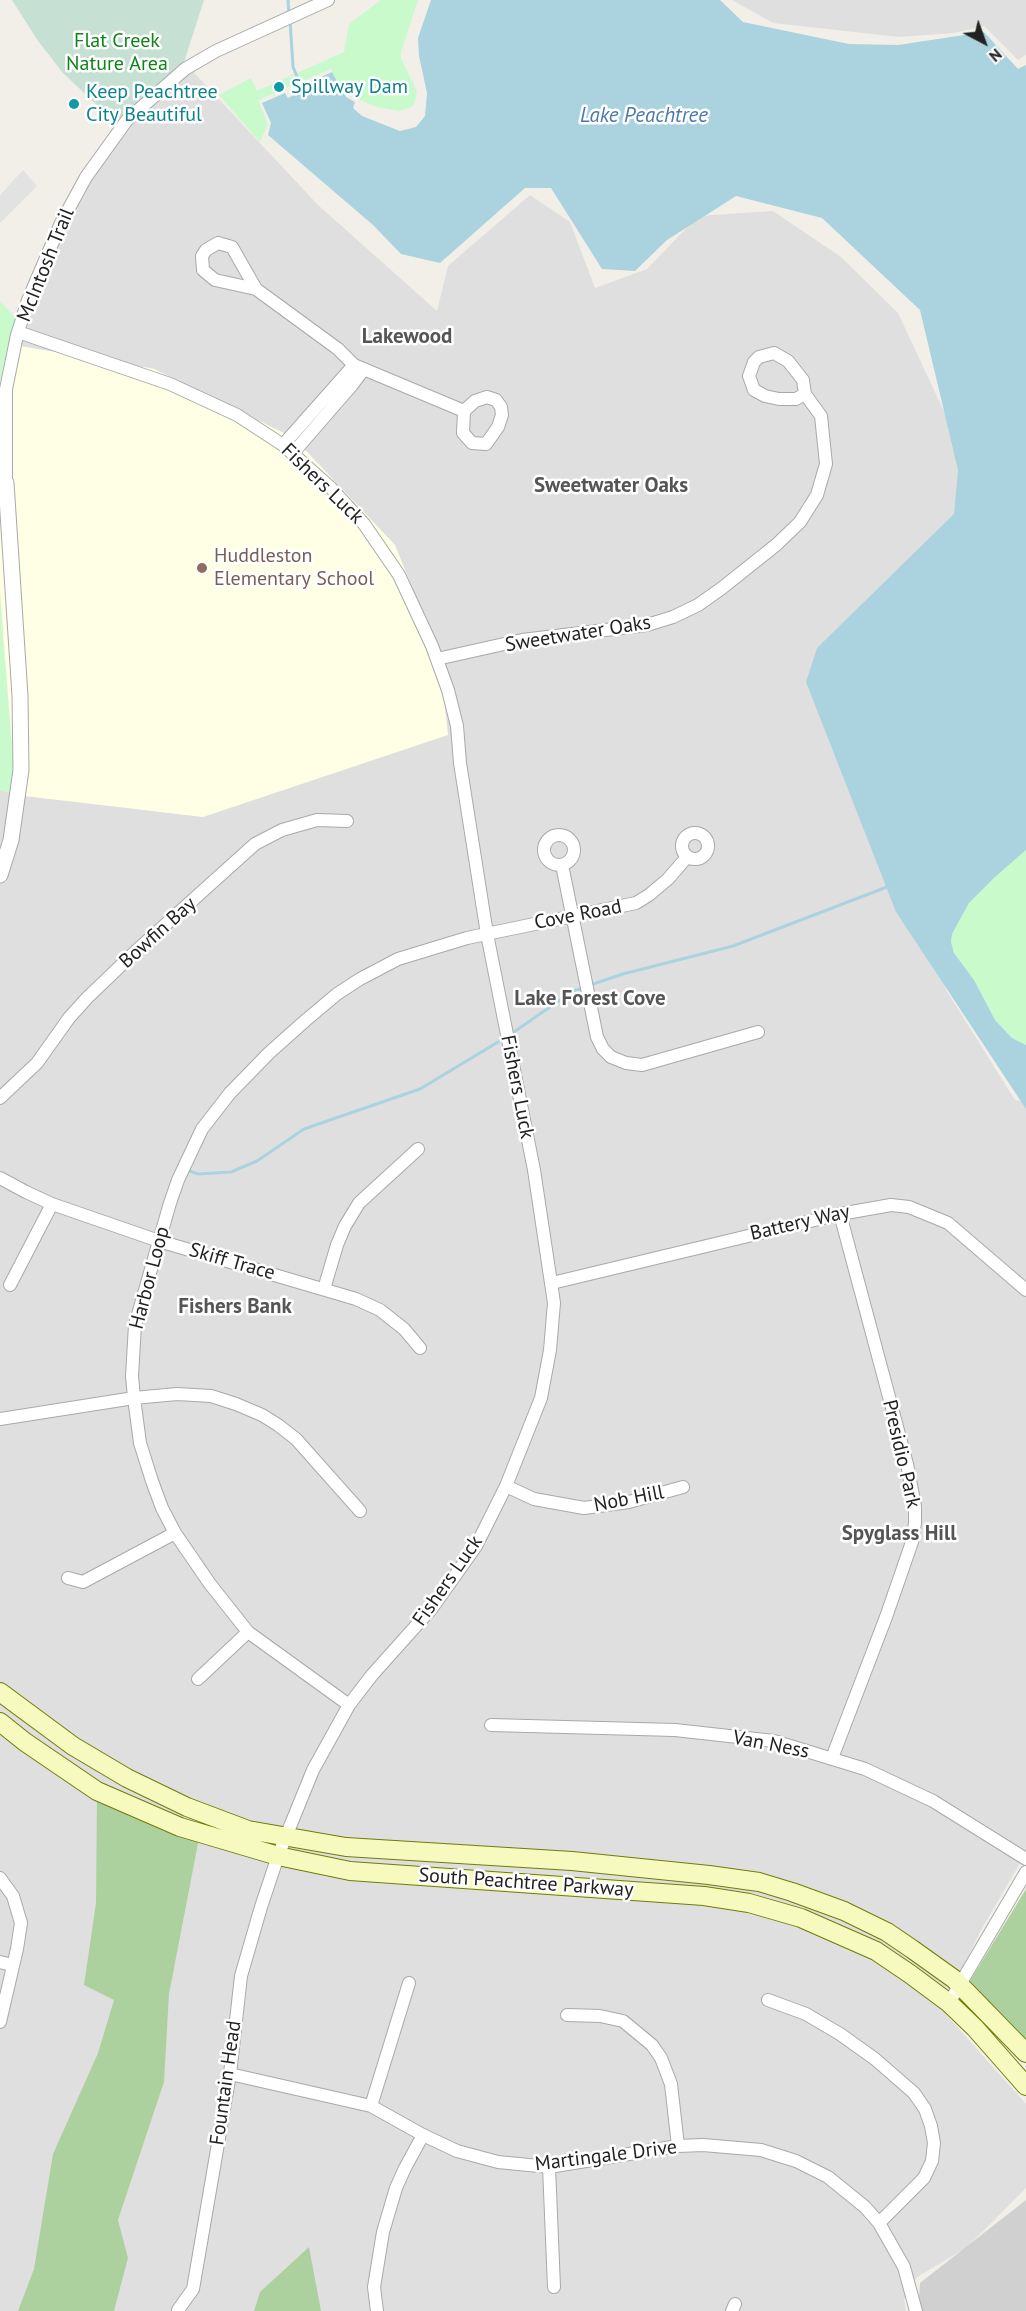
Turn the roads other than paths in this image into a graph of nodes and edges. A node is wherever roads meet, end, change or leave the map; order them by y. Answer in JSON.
{"nodes":[{"id":1,"x":328,"y":0,"type":"edge"},
{"id":2,"x":256,"y":289,"type":"junction"},
{"id":3,"x":18,"y":332,"type":"junction"},
{"id":4,"x":359,"y":367,"type":"junction"},
{"id":5,"x":805,"y":394,"type":"junction"},
{"id":6,"x":464,"y":411,"type":"dead end"},
{"id":7,"x":283,"y":445,"type":"junction"},
{"id":8,"x":293,"y":453,"type":"junction"},
{"id":9,"x":6,"y":483,"type":"joint"},
{"id":10,"x":437,"y":659,"type":"junction"},
{"id":11,"x":347,"y":821,"type":"dead end"},
{"id":12,"x":687,"y":857,"type":"dead end"},
{"id":13,"x":562,"y":865,"type":"dead end"},
{"id":14,"x":0,"y":874,"type":"edge"},
{"id":15,"x":573,"y":916,"type":"junction"},
{"id":16,"x":487,"y":933,"type":"junction"},
{"id":17,"x":758,"y":1032,"type":"dead end"},
{"id":18,"x":0,"y":1098,"type":"edge"},
{"id":19,"x":418,"y":1149,"type":"dead end"},
{"id":20,"x":0,"y":1178,"type":"edge"},
{"id":21,"x":52,"y":1204,"type":"junction"},
{"id":22,"x":840,"y":1214,"type":"junction"},
{"id":23,"x":159,"y":1241,"type":"junction"},
{"id":24,"x":552,"y":1283,"type":"junction"},
{"id":25,"x":10,"y":1285,"type":"dead end"},
{"id":26,"x":324,"y":1289,"type":"junction"},
{"id":27,"x":1026,"y":1290,"type":"edge"},
{"id":28,"x":420,"y":1348,"type":"dead end"},
{"id":29,"x":134,"y":1398,"type":"junction"},
{"id":30,"x":0,"y":1419,"type":"edge"},
{"id":31,"x":506,"y":1486,"type":"junction"},
{"id":32,"x":683,"y":1487,"type":"dead end"},
{"id":33,"x":360,"y":1510,"type":"dead end"},
{"id":34,"x":175,"y":1533,"type":"junction"},
{"id":35,"x":68,"y":1578,"type":"dead end"},
{"id":36,"x":248,"y":1632,"type":"junction"},
{"id":37,"x":198,"y":1679,"type":"dead end"},
{"id":38,"x":0,"y":1692,"type":"edge"},
{"id":39,"x":349,"y":1705,"type":"junction"},
{"id":40,"x":0,"y":1722,"type":"edge"},
{"id":41,"x":491,"y":1725,"type":"dead end"},
{"id":42,"x":832,"y":1758,"type":"junction"},
{"id":43,"x":286,"y":1836,"type":"junction"},
{"id":44,"x":278,"y":1856,"type":"junction"},
{"id":45,"x":1026,"y":1859,"type":"edge"},
{"id":46,"x":1026,"y":1872,"type":"edge"},
{"id":47,"x":0,"y":1878,"type":"edge"},
{"id":48,"x":6,"y":1963,"type":"edge"},
{"id":49,"x":409,"y":1983,"type":"dead end"},
{"id":50,"x":960,"y":1985,"type":"junction"},
{"id":51,"x":768,"y":2000,"type":"dead end"},
{"id":52,"x":949,"y":2003,"type":"junction"},
{"id":53,"x":567,"y":2015,"type":"dead end"},
{"id":54,"x":0,"y":2022,"type":"edge"},
{"id":55,"x":1026,"y":2053,"type":"edge"},
{"id":56,"x":230,"y":2074,"type":"junction"},
{"id":57,"x":1026,"y":2086,"type":"edge"},
{"id":58,"x":371,"y":2106,"type":"junction"},
{"id":59,"x":423,"y":2135,"type":"junction"},
{"id":60,"x":678,"y":2146,"type":"junction"},
{"id":61,"x":549,"y":2167,"type":"junction"},
{"id":62,"x":879,"y":2223,"type":"junction"},
{"id":63,"x":554,"y":2287,"type":"dead end"},
{"id":64,"x":178,"y":2310,"type":"edge"},
{"id":65,"x":377,"y":2311,"type":"edge"},
{"id":66,"x":916,"y":2311,"type":"edge"}],
"edges":[{"from":1,"to":3,"type":"street","name":"McIntosh Trail"},
{"from":2,"to":2,"type":"street"},
{"from":2,"to":4,"type":"street"},
{"from":3,"to":7,"type":"street","name":"Fishers Luck"},
{"from":3,"to":9,"type":"street","name":"McIntosh Trail"},
{"from":4,"to":6,"type":"street"},
{"from":4,"to":7,"type":"street"},
{"from":4,"to":8,"type":"street"},
{"from":5,"to":5,"type":"street","name":"Sweetwater Oaks"},
{"from":5,"to":10,"type":"street","name":"Sweetwater Oaks"},
{"from":7,"to":8,"type":"street","name":"Fishers Luck"},
{"from":8,"to":10,"type":"street","name":"Fishers Luck"},
{"from":9,"to":14,"type":"street","name":"McIntosh Trail"},
{"from":10,"to":16,"type":"street","name":"Fishers Luck"},
{"from":11,"to":18,"type":"street","name":"Bowfin Bay"},
{"from":12,"to":15,"type":"street","name":"Cove Road"},
{"from":13,"to":15,"type":"street"},
{"from":15,"to":16,"type":"street","name":"Cove Road"},
{"from":15,"to":17,"type":"street"},
{"from":16,"to":23,"type":"street","name":"Harbor Loop"},
{"from":16,"to":24,"type":"street","name":"Fishers Luck"},
{"from":19,"to":26,"type":"street"},
{"from":20,"to":21,"type":"street","name":"Skiff Trace"},
{"from":21,"to":23,"type":"street","name":"Skiff Trace"},
{"from":21,"to":25,"type":"street"},
{"from":22,"to":24,"type":"street","name":"Battery Way"},
{"from":22,"to":27,"type":"street","name":"Battery Way"},
{"from":22,"to":42,"type":"street","name":"Presidio Park"},
{"from":23,"to":26,"type":"street","name":"Skiff Trace"},
{"from":23,"to":29,"type":"street","name":"Harbor Loop"},
{"from":24,"to":31,"type":"street","name":"Fishers Luck"},
{"from":26,"to":28,"type":"street","name":"Skiff Trace"},
{"from":29,"to":30,"type":"street"},
{"from":29,"to":33,"type":"street"},
{"from":29,"to":34,"type":"street","name":"Harbor Loop"},
{"from":31,"to":32,"type":"street","name":"Nob Hill"},
{"from":31,"to":39,"type":"street","name":"Fishers Luck"},
{"from":34,"to":35,"type":"street"},
{"from":34,"to":36,"type":"street","name":"Harbor Loop"},
{"from":36,"to":37,"type":"street"},
{"from":36,"to":39,"type":"street","name":"Harbor Loop"},
{"from":38,"to":43,"type":"main road","name":"South Peachtree Parkway"},
{"from":39,"to":43,"type":"street","name":"Fishers Luck"},
{"from":40,"to":44,"type":"main road","name":"South Peachtree Parkway"},
{"from":41,"to":42,"type":"street","name":"Van Ness"},
{"from":42,"to":45,"type":"street","name":"Van Ness"},
{"from":43,"to":44,"type":"street","name":"Fishers Luck"},
{"from":43,"to":50,"type":"main road","name":"South Peachtree Parkway"},
{"from":44,"to":52,"type":"main road","name":"South Peachtree Parkway"},
{"from":44,"to":56,"type":"street","name":"Fountain Head"},
{"from":46,"to":50,"type":"street"},
{"from":47,"to":48,"type":"street"},
{"from":48,"to":54,"type":"street"},
{"from":49,"to":58,"type":"street"},
{"from":50,"to":52,"type":"street"},
{"from":50,"to":55,"type":"main road","name":"South Peachtree Parkway"},
{"from":51,"to":62,"type":"street"},
{"from":52,"to":57,"type":"main road","name":"South Peachtree Parkway"},
{"from":53,"to":60,"type":"street"},
{"from":56,"to":58,"type":"street","name":"Martingale Drive"},
{"from":56,"to":64,"type":"street","name":"Fountain Head"},
{"from":58,"to":59,"type":"street","name":"Martingale Drive"},
{"from":59,"to":61,"type":"street","name":"Martingale Drive"},
{"from":59,"to":65,"type":"street"},
{"from":60,"to":61,"type":"street","name":"Martingale Drive"},
{"from":60,"to":62,"type":"street","name":"Martingale Drive"},
{"from":61,"to":63,"type":"street"},
{"from":62,"to":66,"type":"street","name":"Martingale Drive"}]}
